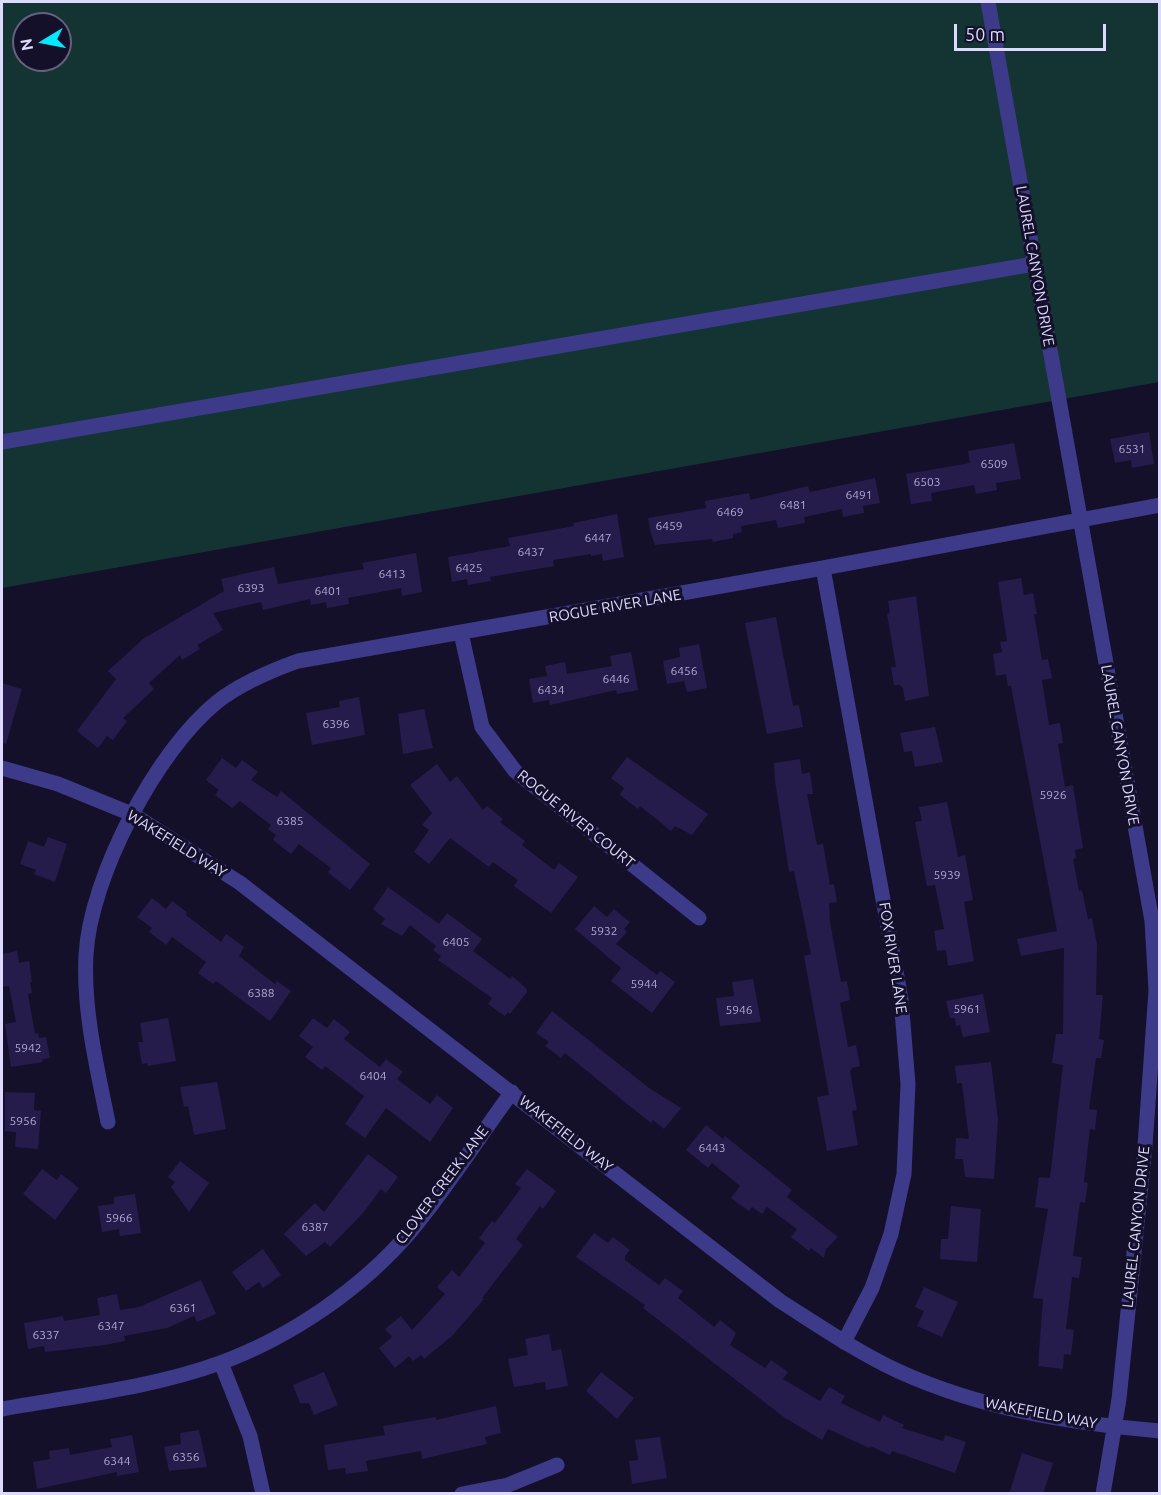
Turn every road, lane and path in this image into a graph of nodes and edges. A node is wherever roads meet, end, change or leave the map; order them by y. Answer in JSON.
{"nodes":[{"id":1,"x":987,"y":2,"type":"edge"},
{"id":2,"x":1034,"y":264,"type":"junction"},
{"id":3,"x":2,"y":442,"type":"edge"},
{"id":4,"x":1160,"y":505,"type":"edge"},
{"id":5,"x":1080,"y":520,"type":"junction"},
{"id":6,"x":823,"y":568,"type":"junction"},
{"id":7,"x":461,"y":633,"type":"junction"},
{"id":8,"x":2,"y":768,"type":"edge"},
{"id":9,"x":134,"y":815,"type":"junction"},
{"id":10,"x":699,"y":918,"type":"dead end"},
{"id":11,"x":512,"y":1092,"type":"junction"},
{"id":12,"x":108,"y":1122,"type":"dead end"},
{"id":13,"x":844,"y":1342,"type":"junction"},
{"id":14,"x":221,"y":1363,"type":"junction"},
{"id":15,"x":2,"y":1409,"type":"edge"},
{"id":16,"x":1116,"y":1427,"type":"junction"},
{"id":17,"x":1160,"y":1431,"type":"edge"},
{"id":18,"x":557,"y":1465,"type":"dead end"},
{"id":19,"x":263,"y":1494,"type":"edge"},
{"id":20,"x":462,"y":1494,"type":"edge"},
{"id":21,"x":1102,"y":1494,"type":"edge"}],
"edges":[{"from":1,"to":2,"type":"street","name":"LAUREL CANYON DRIVE"},
{"from":2,"to":3,"type":"street"},
{"from":2,"to":5,"type":"street","name":"LAUREL CANYON DRIVE"},
{"from":4,"to":5,"type":"street","name":"ROGUE RIVER LANE"},
{"from":5,"to":6,"type":"street","name":"ROGUE RIVER LANE"},
{"from":5,"to":16,"type":"street","name":"LAUREL CANYON DRIVE"},
{"from":6,"to":7,"type":"street","name":"ROGUE RIVER LANE"},
{"from":6,"to":13,"type":"street","name":"FOX RIVER LANE"},
{"from":7,"to":9,"type":"street","name":"ROGUE RIVER LANE"},
{"from":7,"to":10,"type":"street","name":"ROGUE RIVER COURT"},
{"from":8,"to":9,"type":"street","name":"WAKEFIELD WAY"},
{"from":9,"to":11,"type":"street","name":"WAKEFIELD WAY"},
{"from":9,"to":12,"type":"street","name":"ROGUE RIVER LANE"},
{"from":11,"to":13,"type":"street","name":"WAKEFIELD WAY"},
{"from":11,"to":14,"type":"street","name":"CLOVER CREEK LANE"},
{"from":13,"to":16,"type":"street","name":"WAKEFIELD WAY"},
{"from":14,"to":15,"type":"street","name":"CLOVER CREEK LANE"},
{"from":14,"to":19,"type":"street"},
{"from":16,"to":17,"type":"street","name":"WAKEFIELD WAY"},
{"from":16,"to":21,"type":"street","name":"LAUREL CANYON DRIVE"},
{"from":18,"to":20,"type":"street"}]}
